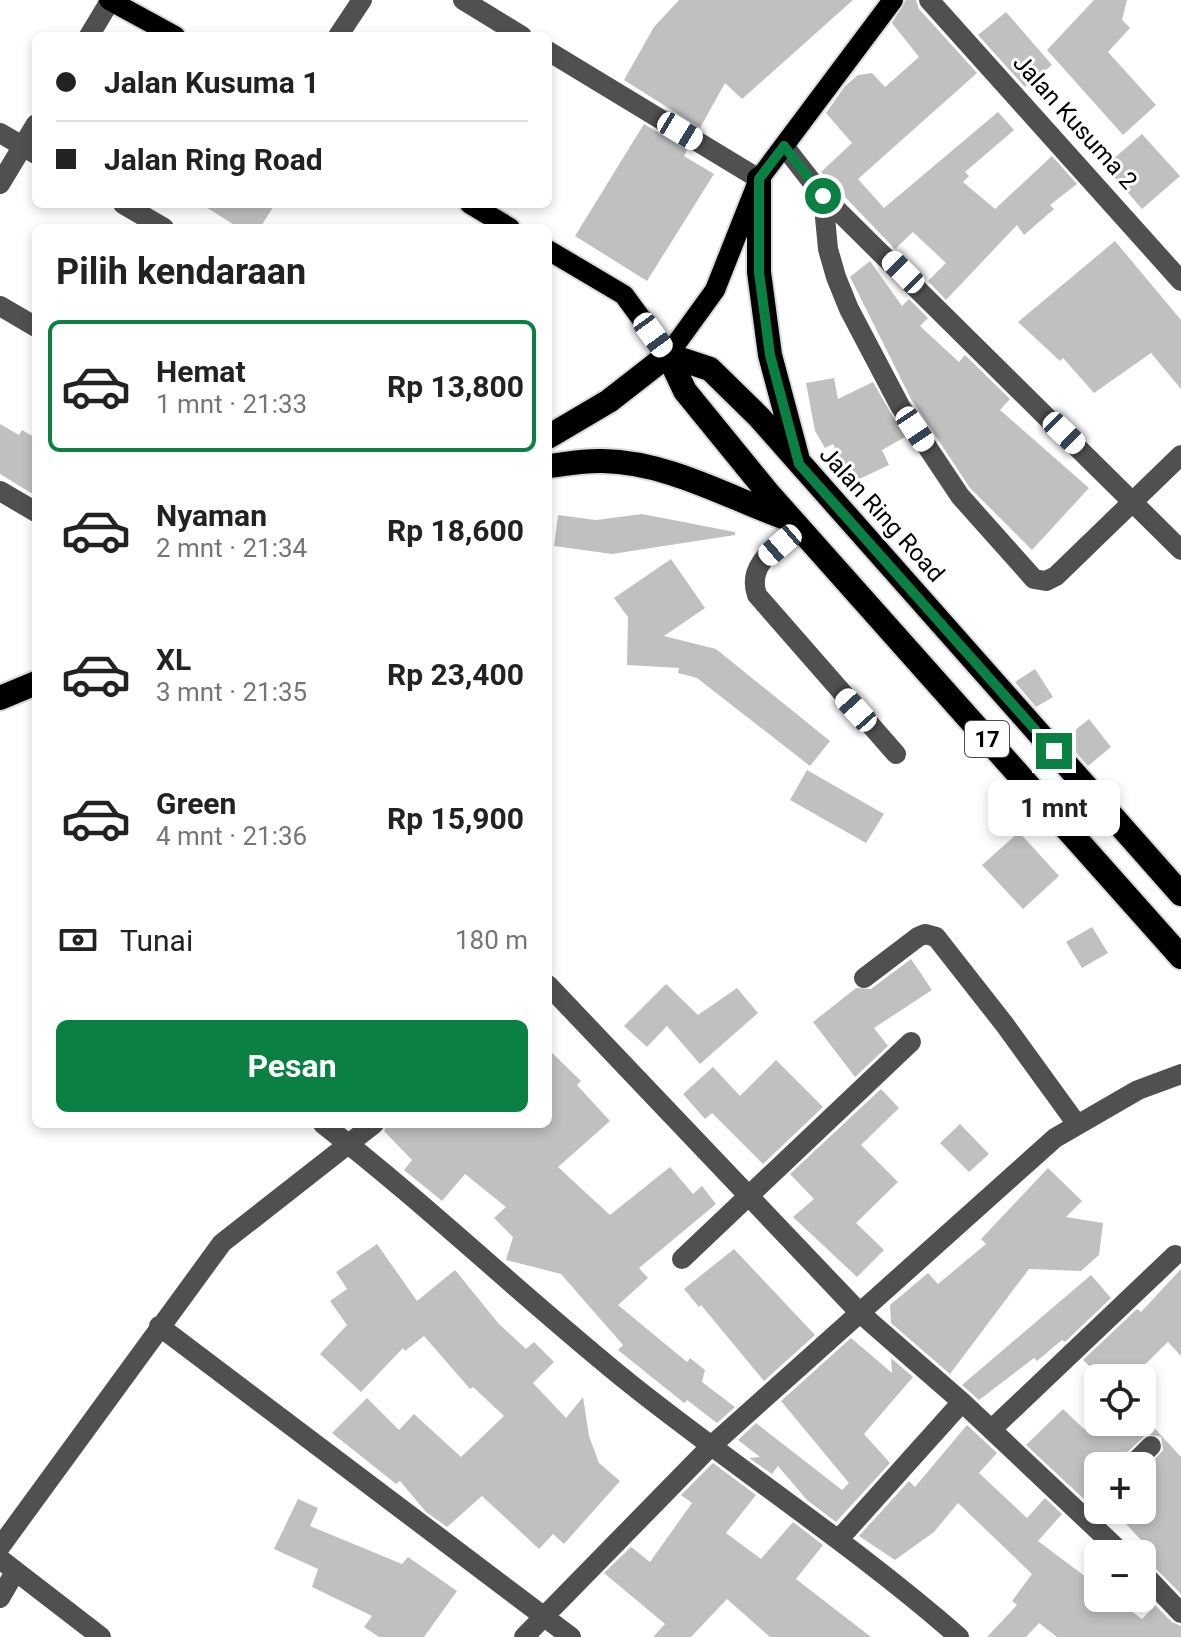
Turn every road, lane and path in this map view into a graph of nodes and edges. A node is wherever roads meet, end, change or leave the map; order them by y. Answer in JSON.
{"nodes":[{"id":1,"x":109,"y":0,"type":"edge"},
{"id":2,"x":362,"y":0,"type":"edge"},
{"id":3,"x":463,"y":0,"type":"edge"},
{"id":4,"x":893,"y":0,"type":"edge"},
{"id":5,"x":929,"y":0,"type":"edge"},
{"id":6,"x":91,"y":32,"type":"edge"},
{"id":7,"x":168,"y":32,"type":"edge"},
{"id":8,"x":341,"y":32,"type":"edge"},
{"id":9,"x":515,"y":32,"type":"edge"},
{"id":10,"x":552,"y":53,"type":"edge"},
{"id":11,"x":0,"y":133,"type":"edge"},
{"id":12,"x":784,"y":146,"type":"junction"},
{"id":13,"x":29,"y":150,"type":"edge"},
{"id":14,"x":759,"y":179,"type":"junction"},
{"id":15,"x":0,"y":184,"type":"edge"},
{"id":16,"x":823,"y":196,"type":"junction"},
{"id":17,"x":130,"y":208,"type":"edge"},
{"id":18,"x":477,"y":208,"type":"edge"},
{"id":19,"x":157,"y":224,"type":"edge"},
{"id":20,"x":503,"y":224,"type":"edge"},
{"id":21,"x":552,"y":252,"type":"edge"},
{"id":22,"x":1181,"y":281,"type":"edge"},
{"id":23,"x":0,"y":306,"type":"edge"},
{"id":24,"x":32,"y":325,"type":"edge"},
{"id":25,"x":668,"y":355,"type":"junction"},
{"id":26,"x":552,"y":435,"type":"edge"},
{"id":27,"x":1181,"y":455,"type":"edge"},
{"id":28,"x":799,"y":464,"type":"junction"},
{"id":29,"x":552,"y":466,"type":"edge"},
{"id":30,"x":0,"y":491,"type":"edge"},
{"id":31,"x":1132,"y":499,"type":"junction"},
{"id":32,"x":32,"y":510,"type":"edge"},
{"id":33,"x":797,"y":524,"type":"junction"},
{"id":34,"x":1181,"y":550,"type":"edge"},
{"id":35,"x":896,"y":754,"type":"dead end"},
{"id":36,"x":1181,"y":894,"type":"edge"},
{"id":37,"x":1181,"y":957,"type":"edge"},
{"id":38,"x":864,"y":978,"type":"dead end"},
{"id":39,"x":552,"y":989,"type":"edge"},
{"id":40,"x":911,"y":1042,"type":"dead end"},
{"id":41,"x":1181,"y":1074,"type":"edge"},
{"id":42,"x":1076,"y":1123,"type":"junction"},
{"id":43,"x":328,"y":1128,"type":"edge"},
{"id":44,"x":369,"y":1128,"type":"edge"},
{"id":45,"x":350,"y":1145,"type":"junction"},
{"id":46,"x":748,"y":1198,"type":"junction"},
{"id":47,"x":1175,"y":1255,"type":"dead end"},
{"id":48,"x":682,"y":1259,"type":"dead end"},
{"id":49,"x":860,"y":1313,"type":"junction"},
{"id":50,"x":159,"y":1326,"type":"junction"},
{"id":51,"x":962,"y":1402,"type":"junction"},
{"id":52,"x":992,"y":1429,"type":"junction"},
{"id":53,"x":1151,"y":1446,"type":"dead end"},
{"id":54,"x":710,"y":1447,"type":"junction"},
{"id":55,"x":1145,"y":1452,"type":"edge"},
{"id":56,"x":1082,"y":1515,"type":"joint"},
{"id":57,"x":839,"y":1539,"type":"junction"},
{"id":58,"x":1108,"y":1540,"type":"edge"},
{"id":59,"x":0,"y":1547,"type":"edge"},
{"id":60,"x":8,"y":1565,"type":"edge"},
{"id":61,"x":1156,"y":1587,"type":"edge"},
{"id":62,"x":0,"y":1598,"type":"edge"},
{"id":63,"x":1181,"y":1613,"type":"edge"},
{"id":64,"x":543,"y":1616,"type":"junction"},
{"id":65,"x":101,"y":1637,"type":"edge"},
{"id":66,"x":524,"y":1637,"type":"edge"},
{"id":67,"x":571,"y":1637,"type":"edge"},
{"id":68,"x":959,"y":1637,"type":"edge"}],
"edges":[{"from":1,"to":6,"type":"street"},
{"from":1,"to":7,"type":"main road"},
{"from":2,"to":8,"type":"street"},
{"from":3,"to":9,"type":"street"},
{"from":4,"to":12,"type":"main road"},
{"from":5,"to":22,"type":"street","name":"Jalan Kusuma 2"},
{"from":10,"to":14,"type":"street"},
{"from":11,"to":13,"type":"street"},
{"from":12,"to":14,"type":"main road"},
{"from":12,"to":16,"type":"street"},
{"from":13,"to":15,"type":"street"},
{"from":14,"to":25,"type":"main road"},
{"from":14,"to":28,"type":"highway"},
{"from":16,"to":31,"type":"street"},
{"from":16,"to":31,"type":"street"},
{"from":17,"to":19,"type":"street"},
{"from":18,"to":20,"type":"main road"},
{"from":21,"to":25,"type":"main road"},
{"from":23,"to":24,"type":"street"},
{"from":25,"to":26,"type":"highway"},
{"from":25,"to":28,"type":"highway","name":"Jalan Ring Road","number":"17"},
{"from":25,"to":33,"type":"highway","number":"17"},
{"from":27,"to":31,"type":"street"},
{"from":28,"to":36,"type":"highway","name":"Jalan Ring Road","number":"17"},
{"from":29,"to":33,"type":"highway","number":"17"},
{"from":30,"to":32,"type":"street"},
{"from":31,"to":34,"type":"street"},
{"from":33,"to":35,"type":"street"},
{"from":33,"to":37,"type":"highway","number":"17"},
{"from":38,"to":42,"type":"street"},
{"from":39,"to":46,"type":"street"},
{"from":40,"to":46,"type":"street"},
{"from":41,"to":42,"type":"street"},
{"from":42,"to":49,"type":"street"},
{"from":43,"to":45,"type":"street"},
{"from":44,"to":45,"type":"street"},
{"from":45,"to":50,"type":"street"},
{"from":45,"to":54,"type":"street"},
{"from":46,"to":48,"type":"street"},
{"from":46,"to":49,"type":"street"},
{"from":47,"to":52,"type":"street"},
{"from":49,"to":51,"type":"street"},
{"from":49,"to":54,"type":"street"},
{"from":50,"to":59,"type":"street"},
{"from":50,"to":64,"type":"street"},
{"from":51,"to":52,"type":"street"},
{"from":51,"to":57,"type":"street"},
{"from":52,"to":56,"type":"street"},
{"from":53,"to":55,"type":"street"},
{"from":54,"to":57,"type":"street"},
{"from":54,"to":64,"type":"street"},
{"from":56,"to":58,"type":"street"},
{"from":57,"to":68,"type":"street"},
{"from":60,"to":62,"type":"street"},
{"from":60,"to":65,"type":"street"},
{"from":61,"to":63,"type":"street"},
{"from":64,"to":66,"type":"street"},
{"from":64,"to":67,"type":"street"}]}
